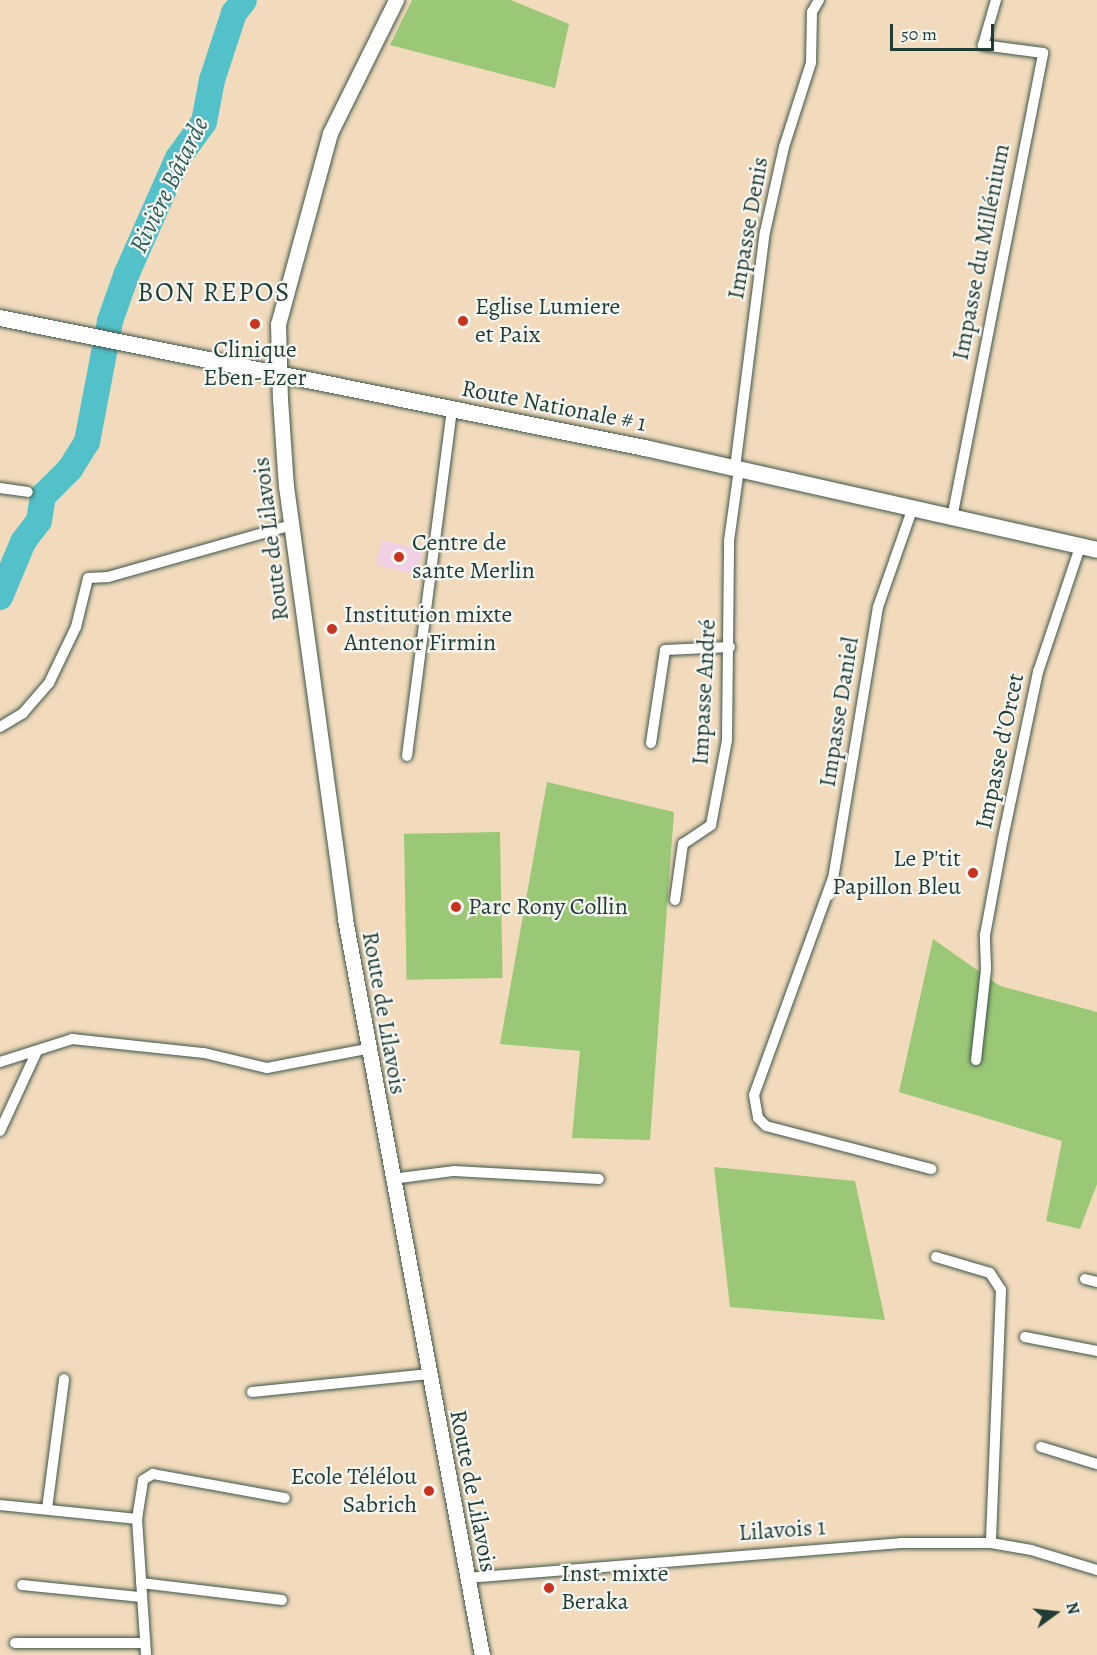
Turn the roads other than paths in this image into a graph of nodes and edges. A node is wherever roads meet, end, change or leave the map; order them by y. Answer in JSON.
{"nodes":[{"id":1,"x":396,"y":0,"type":"edge"},
{"id":2,"x":819,"y":0,"type":"edge"},
{"id":3,"x":996,"y":0,"type":"edge"},
{"id":4,"x":0,"y":318,"type":"edge"},
{"id":5,"x":279,"y":374,"type":"junction"},
{"id":6,"x":452,"y":411,"type":"junction"},
{"id":7,"x":737,"y":469,"type":"junction"},
{"id":8,"x":0,"y":488,"type":"edge"},
{"id":9,"x":28,"y":492,"type":"dead end"},
{"id":10,"x":912,"y":510,"type":"junction"},
{"id":11,"x":952,"y":518,"type":"junction"},
{"id":12,"x":292,"y":525,"type":"junction"},
{"id":13,"x":1080,"y":547,"type":"junction"},
{"id":14,"x":1097,"y":550,"type":"edge"},
{"id":15,"x":730,"y":647,"type":"junction"},
{"id":16,"x":0,"y":727,"type":"edge"},
{"id":17,"x":651,"y":743,"type":"dead end"},
{"id":18,"x":407,"y":756,"type":"dead end"},
{"id":19,"x":675,"y":900,"type":"dead end"},
{"id":20,"x":367,"y":1048,"type":"junction"},
{"id":21,"x":37,"y":1051,"type":"junction"},
{"id":22,"x":976,"y":1060,"type":"dead end"},
{"id":23,"x":0,"y":1062,"type":"edge"},
{"id":24,"x":0,"y":1131,"type":"edge"},
{"id":25,"x":931,"y":1169,"type":"dead end"},
{"id":26,"x":392,"y":1179,"type":"junction"},
{"id":27,"x":599,"y":1179,"type":"dead end"},
{"id":28,"x":936,"y":1257,"type":"dead end"},
{"id":29,"x":1085,"y":1279,"type":"dead end"},
{"id":30,"x":1097,"y":1282,"type":"edge"},
{"id":31,"x":1025,"y":1337,"type":"dead end"},
{"id":32,"x":1097,"y":1351,"type":"edge"},
{"id":33,"x":429,"y":1374,"type":"junction"},
{"id":34,"x":64,"y":1379,"type":"dead end"},
{"id":35,"x":252,"y":1392,"type":"dead end"},
{"id":36,"x":1041,"y":1447,"type":"dead end"},
{"id":37,"x":1097,"y":1464,"type":"edge"},
{"id":38,"x":285,"y":1497,"type":"dead end"},
{"id":39,"x":0,"y":1504,"type":"edge"},
{"id":40,"x":47,"y":1509,"type":"junction"},
{"id":41,"x":137,"y":1519,"type":"junction"},
{"id":42,"x":991,"y":1543,"type":"junction"},
{"id":43,"x":1097,"y":1570,"type":"edge"},
{"id":44,"x":467,"y":1578,"type":"junction"},
{"id":45,"x":141,"y":1583,"type":"junction"},
{"id":46,"x":22,"y":1585,"type":"dead end"},
{"id":47,"x":141,"y":1597,"type":"junction"},
{"id":48,"x":282,"y":1600,"type":"dead end"},
{"id":49,"x":15,"y":1643,"type":"dead end"},
{"id":50,"x":145,"y":1649,"type":"edge"},
{"id":51,"x":482,"y":1655,"type":"edge"}],
"edges":[{"from":1,"to":5,"type":"main road","name":"Route de Lilavois"},
{"from":2,"to":7,"type":"street","name":"Impasse Denis"},
{"from":3,"to":11,"type":"street","name":"Impasse du Millénium"},
{"from":4,"to":5,"type":"main road","name":"Route Nationale # 1"},
{"from":5,"to":6,"type":"main road","name":"Route Nationale # 1"},
{"from":5,"to":12,"type":"main road","name":"Route de Lilavois"},
{"from":6,"to":7,"type":"main road","name":"Route Nationale # 1"},
{"from":6,"to":18,"type":"street"},
{"from":7,"to":10,"type":"main road","name":"Route Nationale # 1"},
{"from":7,"to":15,"type":"street","name":"Impasse André"},
{"from":8,"to":9,"type":"street"},
{"from":10,"to":11,"type":"main road","name":"Route Nationale # 1"},
{"from":10,"to":25,"type":"street","name":"Impasse Daniel"},
{"from":11,"to":13,"type":"main road","name":"Route Nationale # 1"},
{"from":12,"to":16,"type":"street"},
{"from":12,"to":20,"type":"main road","name":"Route de Lilavois"},
{"from":13,"to":14,"type":"main road","name":"Route Nationale # 1"},
{"from":13,"to":22,"type":"street","name":"Impasse d'Orcet"},
{"from":15,"to":17,"type":"street"},
{"from":15,"to":19,"type":"street","name":"Impasse André"},
{"from":20,"to":21,"type":"street"},
{"from":20,"to":26,"type":"main road","name":"Route de Lilavois"},
{"from":21,"to":23,"type":"street"},
{"from":21,"to":24,"type":"street"},
{"from":26,"to":27,"type":"street"},
{"from":26,"to":33,"type":"main road","name":"Route de Lilavois"},
{"from":28,"to":42,"type":"street"},
{"from":29,"to":30,"type":"street"},
{"from":31,"to":32,"type":"street"},
{"from":33,"to":35,"type":"street"},
{"from":33,"to":44,"type":"main road","name":"Route de Lilavois"},
{"from":34,"to":40,"type":"street"},
{"from":36,"to":37,"type":"street"},
{"from":38,"to":41,"type":"street"},
{"from":39,"to":40,"type":"street"},
{"from":40,"to":41,"type":"street"},
{"from":41,"to":45,"type":"street"},
{"from":42,"to":43,"type":"street","name":"Lilavois 1"},
{"from":42,"to":44,"type":"street","name":"Lilavois 1"},
{"from":44,"to":51,"type":"main road","name":"Route de Lilavois"},
{"from":45,"to":47,"type":"street"},
{"from":45,"to":48,"type":"street"},
{"from":46,"to":47,"type":"street"},
{"from":47,"to":50,"type":"street"},
{"from":49,"to":50,"type":"street"}]}
